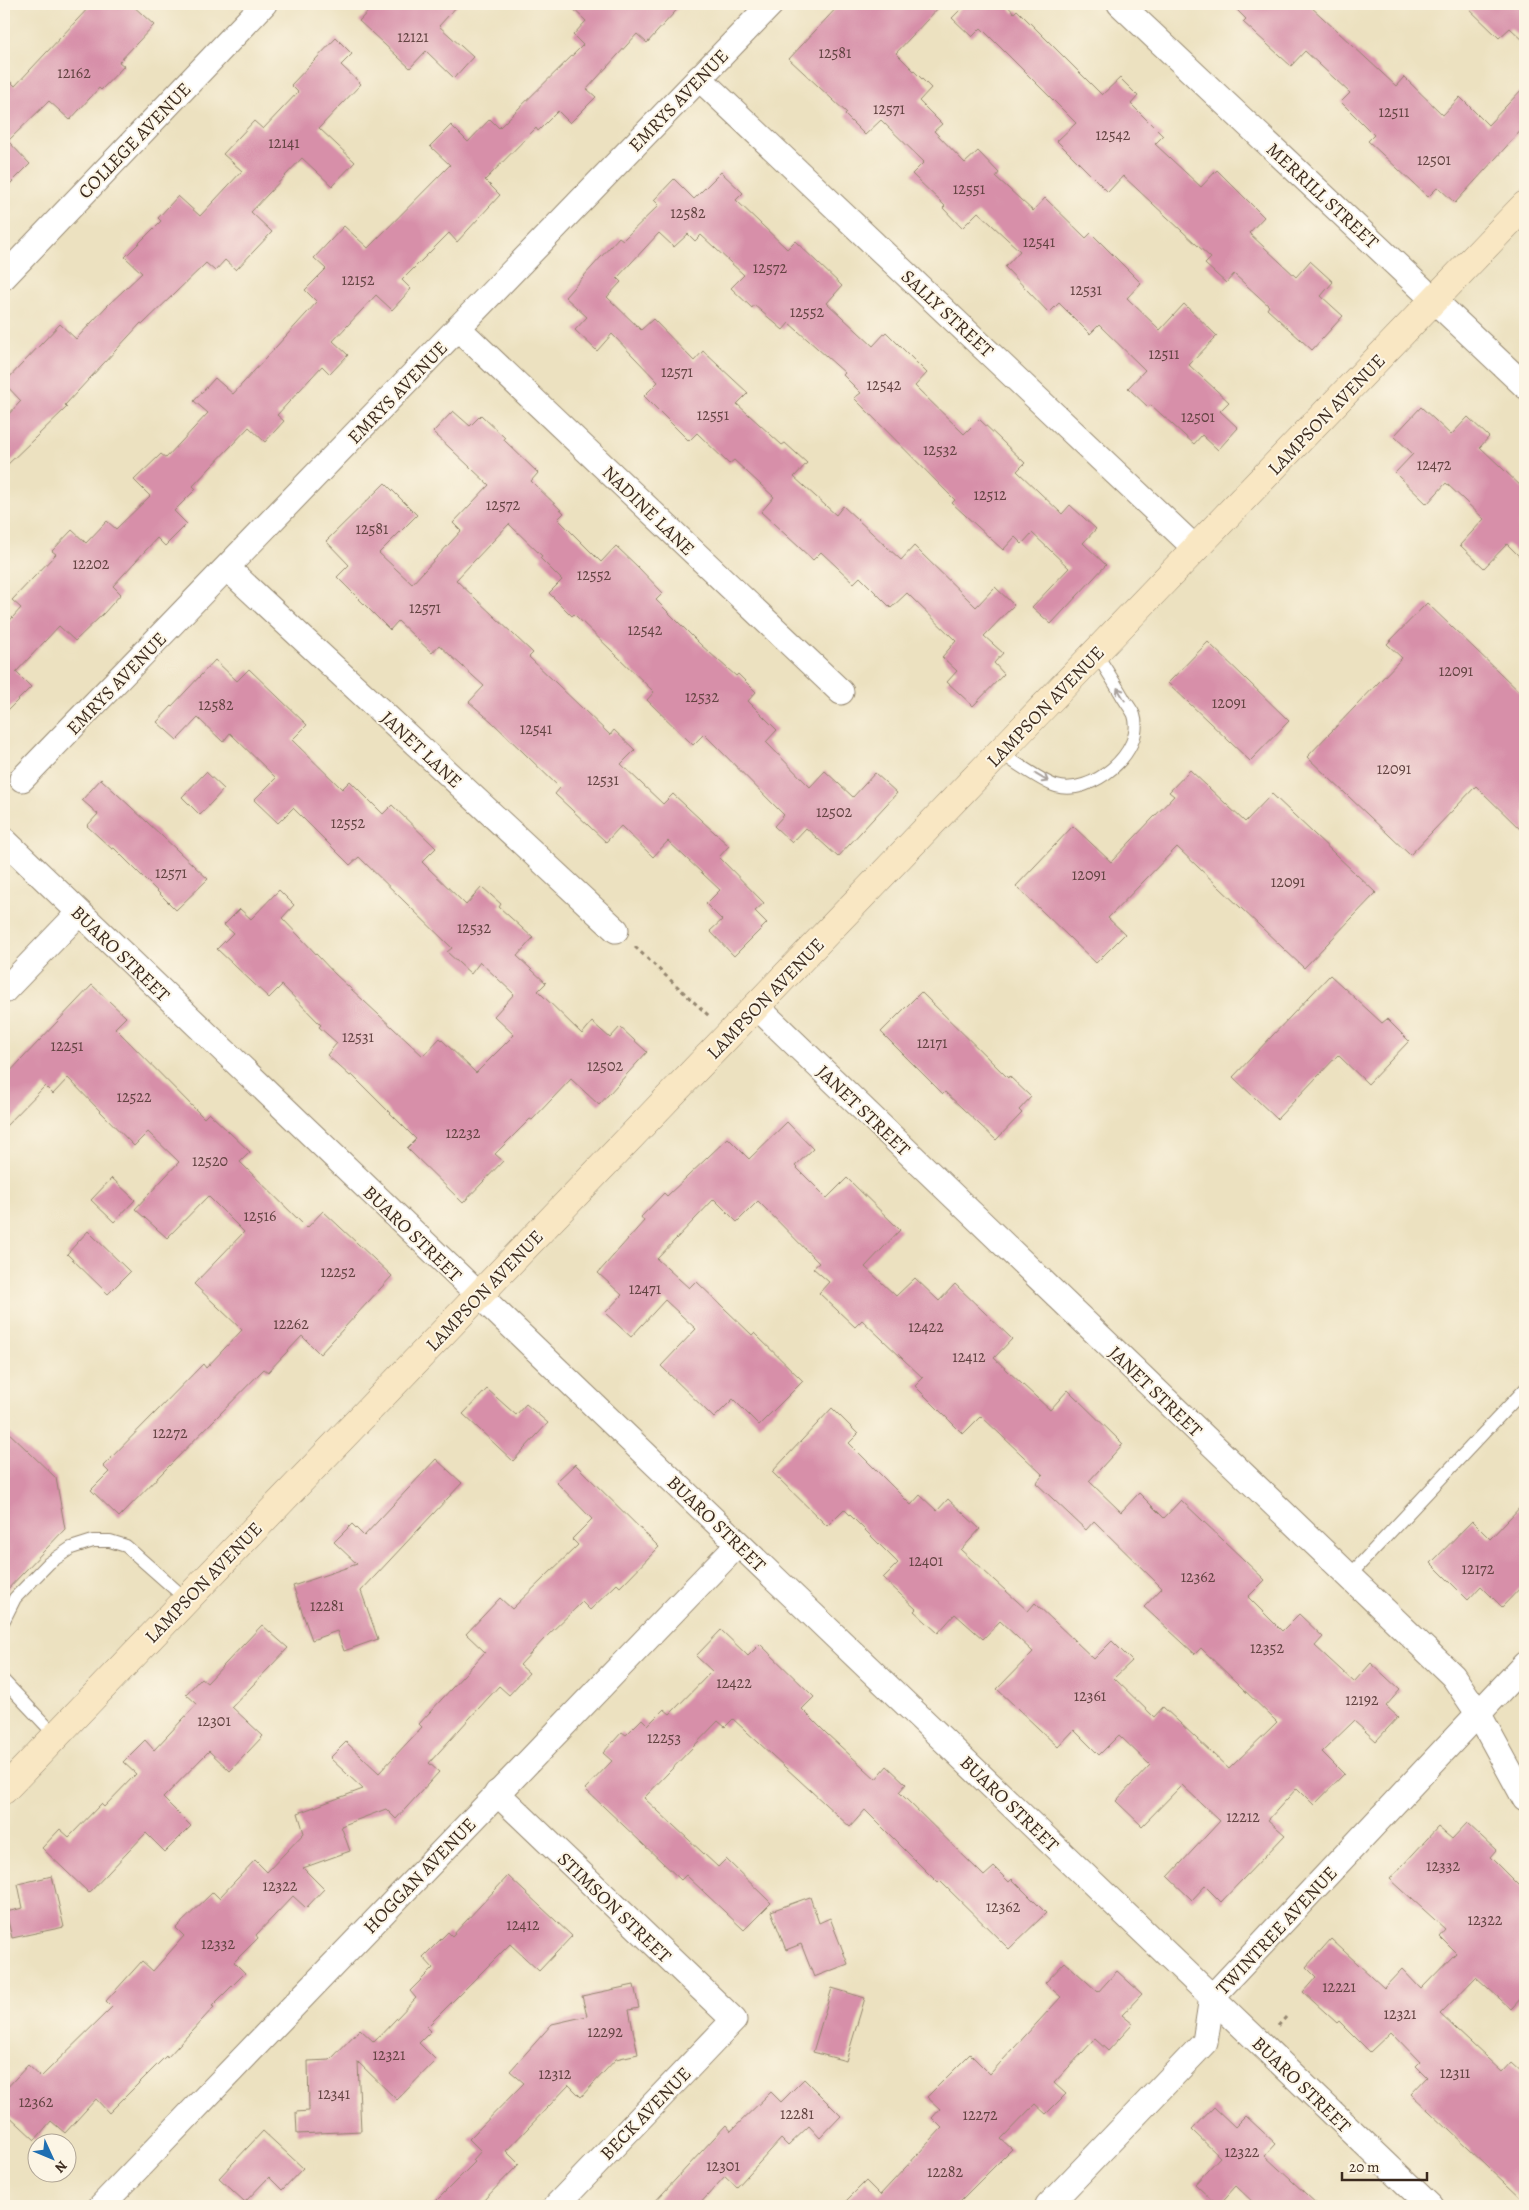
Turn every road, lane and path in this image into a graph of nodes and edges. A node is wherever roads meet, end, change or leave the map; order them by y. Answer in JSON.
{"nodes":[{"id":1,"x":264,"y":4,"type":"edge"},
{"id":2,"x":771,"y":4,"type":"edge"},
{"id":3,"x":1120,"y":4,"type":"edge"},
{"id":4,"x":699,"y":78,"type":"junction"},
{"id":5,"x":1525,"y":205,"type":"edge"},
{"id":6,"x":4,"y":277,"type":"edge"},
{"id":7,"x":1434,"y":300,"type":"junction"},
{"id":8,"x":458,"y":328,"type":"junction"},
{"id":9,"x":1525,"y":386,"type":"edge"},
{"id":10,"x":1196,"y":548,"type":"junction"},
{"id":11,"x":228,"y":568,"type":"junction"},
{"id":12,"x":1096,"y":653,"type":"junction"},
{"id":13,"x":841,"y":692,"type":"dead end"},
{"id":14,"x":1000,"y":753,"type":"junction"},
{"id":15,"x":22,"y":779,"type":"dead end"},
{"id":16,"x":4,"y":840,"type":"edge"},
{"id":17,"x":79,"y":913,"type":"junction"},
{"id":18,"x":616,"y":930,"type":"joint"},
{"id":19,"x":4,"y":991,"type":"edge"},
{"id":20,"x":757,"y":1007,"type":"junction"},
{"id":21,"x":730,"y":1035,"type":"junction"},
{"id":22,"x":478,"y":1295,"type":"junction"},
{"id":23,"x":1525,"y":1389,"type":"edge"},
{"id":24,"x":738,"y":1544,"type":"junction"},
{"id":25,"x":1349,"y":1576,"type":"junction"},
{"id":26,"x":186,"y":1600,"type":"junction"},
{"id":27,"x":4,"y":1620,"type":"edge"},
{"id":28,"x":1525,"y":1664,"type":"edge"},
{"id":29,"x":4,"y":1680,"type":"edge"},
{"id":30,"x":1478,"y":1713,"type":"junction"},
{"id":31,"x":56,"y":1736,"type":"junction"},
{"id":32,"x":4,"y":1790,"type":"edge"},
{"id":33,"x":497,"y":1793,"type":"junction"},
{"id":34,"x":1525,"y":1799,"type":"edge"},
{"id":35,"x":1212,"y":1997,"type":"junction"},
{"id":36,"x":734,"y":2020,"type":"joint"},
{"id":37,"x":100,"y":2206,"type":"edge"},
{"id":38,"x":556,"y":2206,"type":"edge"},
{"id":39,"x":1048,"y":2206,"type":"edge"},
{"id":40,"x":1430,"y":2206,"type":"edge"}],
"edges":[{"from":1,"to":6,"type":"street","name":"COLLEGE AVENUE"},
{"from":2,"to":4,"type":"street","name":"EMRYS AVENUE"},
{"from":3,"to":7,"type":"street","name":"MERRILL STREET"},
{"from":4,"to":8,"type":"street","name":"EMRYS AVENUE"},
{"from":4,"to":10,"type":"street","name":"SALLY STREET"},
{"from":5,"to":7,"type":"street","name":"LAMPSON AVENUE"},
{"from":7,"to":9,"type":"street","name":"MERRILL STREET"},
{"from":7,"to":10,"type":"street","name":"LAMPSON AVENUE"},
{"from":8,"to":11,"type":"street","name":"EMRYS AVENUE"},
{"from":8,"to":13,"type":"street","name":"NADINE LANE"},
{"from":10,"to":12,"type":"street","name":"LAMPSON AVENUE"},
{"from":11,"to":15,"type":"street","name":"EMRYS AVENUE"},
{"from":11,"to":18,"type":"street","name":"JANET LANE"},
{"from":12,"to":14,"type":"street","name":"LAMPSON AVENUE"},
{"from":14,"to":12,"type":"lane","one_way":true},
{"from":14,"to":20,"type":"street","name":"LAMPSON AVENUE"},
{"from":16,"to":17,"type":"street","name":"BUARO STREET"},
{"from":17,"to":19,"type":"street"},
{"from":17,"to":22,"type":"street","name":"BUARO STREET"},
{"from":18,"to":21,"type":"path"},
{"from":20,"to":21,"type":"street","name":"LAMPSON AVENUE"},
{"from":20,"to":25,"type":"street","name":"JANET STREET"},
{"from":21,"to":22,"type":"street","name":"LAMPSON AVENUE"},
{"from":22,"to":24,"type":"street","name":"BUARO STREET"},
{"from":22,"to":26,"type":"street","name":"LAMPSON AVENUE"},
{"from":23,"to":25,"type":"lane"},
{"from":24,"to":33,"type":"street","name":"HOGGAN AVENUE"},
{"from":24,"to":35,"type":"street","name":"BUARO STREET"},
{"from":25,"to":30,"type":"street","name":"JANET STREET"},
{"from":26,"to":27,"type":"lane"},
{"from":26,"to":31,"type":"street","name":"LAMPSON AVENUE"},
{"from":28,"to":30,"type":"street","name":"TWINTREE AVENUE"},
{"from":29,"to":31,"type":"lane"},
{"from":30,"to":34,"type":"street","name":"JANET STREET"},
{"from":30,"to":35,"type":"street","name":"TWINTREE AVENUE"},
{"from":31,"to":32,"type":"street","name":"LAMPSON AVENUE"},
{"from":33,"to":36,"type":"street","name":"STIMSON STREET"},
{"from":33,"to":37,"type":"street","name":"HOGGAN AVENUE"},
{"from":35,"to":39,"type":"street","name":"TWINTREE AVENUE"},
{"from":35,"to":40,"type":"street","name":"BUARO STREET"},
{"from":36,"to":38,"type":"street","name":"BECK AVENUE"}]}
